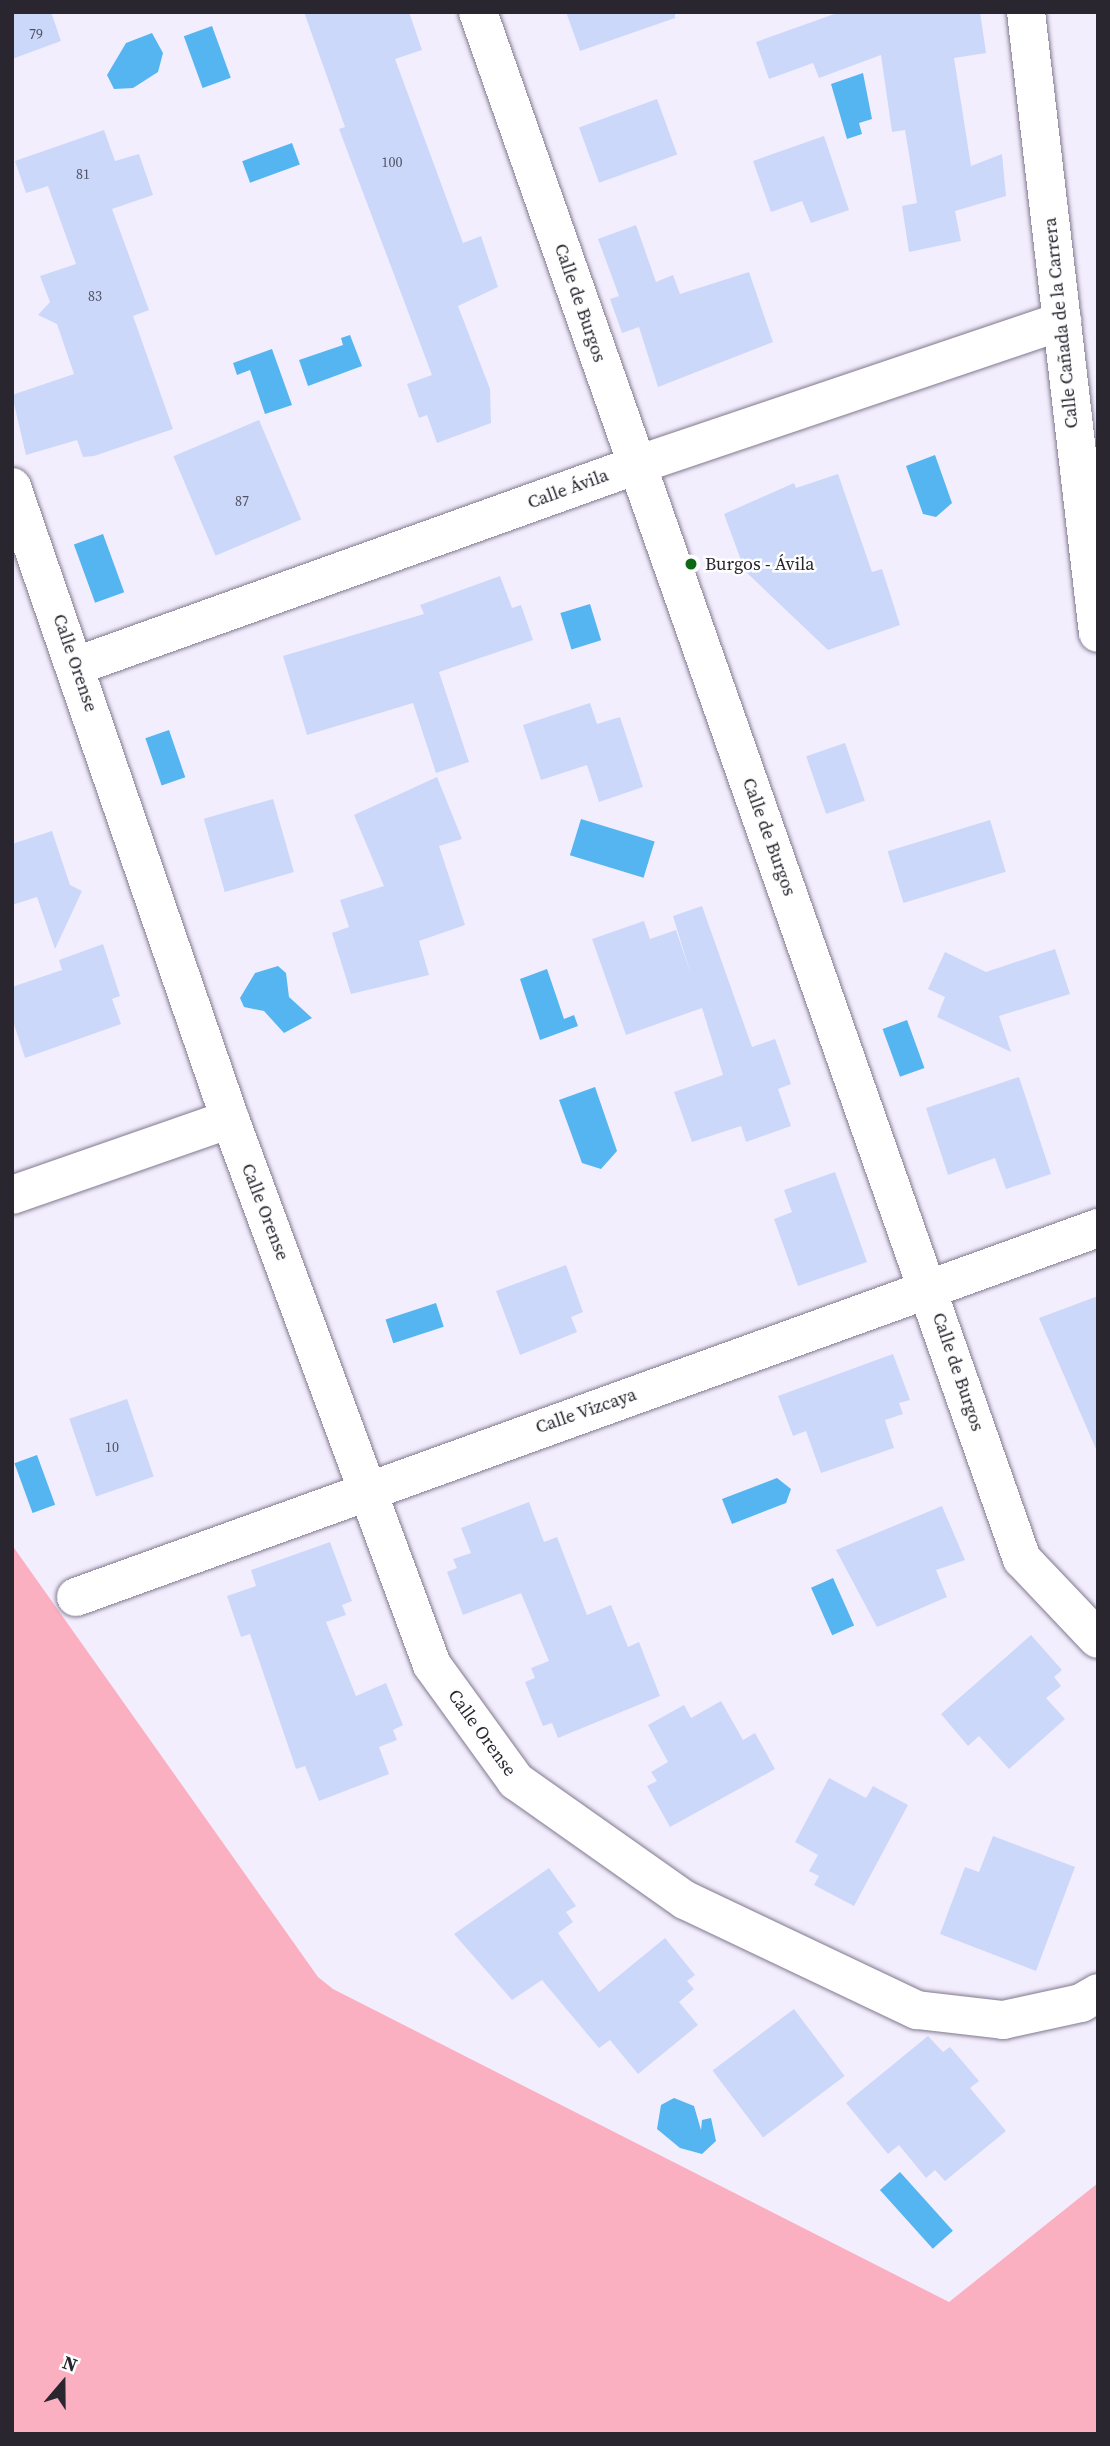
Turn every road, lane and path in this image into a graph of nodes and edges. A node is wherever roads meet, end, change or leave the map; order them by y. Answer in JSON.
{"nodes":[{"id":1,"x":478,"y":12,"type":"edge"},
{"id":2,"x":1026,"y":12,"type":"edge"},
{"id":3,"x":1062,"y":321,"type":"junction"},
{"id":4,"x":637,"y":465,"type":"junction"},
{"id":5,"x":12,"y":486,"type":"edge"},
{"id":6,"x":1098,"y":633,"type":"edge"},
{"id":7,"x":76,"y":666,"type":"junction"},
{"id":8,"x":230,"y":1119,"type":"junction"},
{"id":9,"x":12,"y":1195,"type":"edge"},
{"id":10,"x":1098,"y":1228,"type":"edge"},
{"id":11,"x":930,"y":1290,"type":"junction"},
{"id":12,"x":368,"y":1488,"type":"junction"},
{"id":13,"x":76,"y":1597,"type":"dead end"},
{"id":14,"x":1098,"y":1639,"type":"edge"},
{"id":15,"x":1098,"y":1993,"type":"edge"}],
"edges":[{"from":1,"to":4,"type":"street","name":"Calle de Burgos"},
{"from":2,"to":3,"type":"street","name":"Calle Cañada de la Carrera"},
{"from":3,"to":4,"type":"street","name":"Calle Ávila"},
{"from":3,"to":6,"type":"street","name":"Calle Cañada de la Carrera"},
{"from":4,"to":7,"type":"street","name":"Calle Ávila"},
{"from":4,"to":11,"type":"street","name":"Calle de Burgos"},
{"from":5,"to":7,"type":"street","name":"Calle Orense"},
{"from":7,"to":8,"type":"street","name":"Calle Orense"},
{"from":8,"to":9,"type":"street"},
{"from":8,"to":12,"type":"street","name":"Calle Orense"},
{"from":10,"to":11,"type":"street","name":"Calle Vizcaya"},
{"from":11,"to":12,"type":"street","name":"Calle Vizcaya"},
{"from":11,"to":14,"type":"street","name":"Calle de Burgos"},
{"from":12,"to":13,"type":"street","name":"Calle Vizcaya"},
{"from":12,"to":15,"type":"street","name":"Calle Orense"}]}
